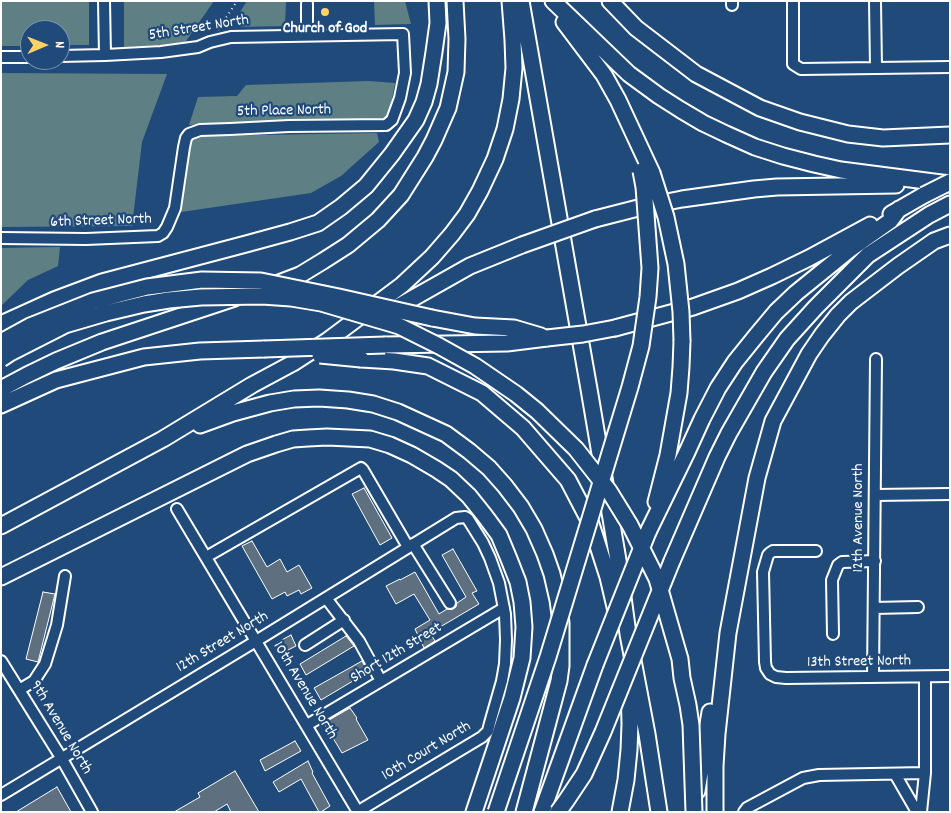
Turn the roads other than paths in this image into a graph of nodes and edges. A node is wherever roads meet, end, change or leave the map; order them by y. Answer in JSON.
{"nodes":[{"id":1,"x":104,"y":1,"type":"edge"},
{"id":2,"x":437,"y":1,"type":"edge"},
{"id":3,"x":456,"y":1,"type":"edge"},
{"id":4,"x":510,"y":1,"type":"edge"},
{"id":5,"x":521,"y":1,"type":"edge"},
{"id":6,"x":548,"y":1,"type":"edge"},
{"id":7,"x":553,"y":1,"type":"edge"},
{"id":8,"x":610,"y":1,"type":"edge"},
{"id":9,"x":793,"y":1,"type":"edge"},
{"id":10,"x":875,"y":1,"type":"edge"},
{"id":11,"x":306,"y":4,"type":"dead end"},
{"id":12,"x":307,"y":35,"type":"junction"},
{"id":13,"x":105,"y":55,"type":"junction"},
{"id":14,"x":70,"y":56,"type":"edge"},
{"id":15,"x":1,"y":57,"type":"edge"},
{"id":16,"x":20,"y":57,"type":"edge"},
{"id":17,"x":950,"y":67,"type":"edge"},
{"id":18,"x":876,"y":68,"type":"junction"},
{"id":19,"x":386,"y":125,"type":"joint"},
{"id":20,"x":632,"y":129,"type":"junction"},
{"id":21,"x":950,"y":135,"type":"edge"},
{"id":22,"x":186,"y":138,"type":"joint"},
{"id":23,"x":949,"y":184,"type":"edge"},
{"id":24,"x":950,"y":204,"type":"edge"},
{"id":25,"x":899,"y":210,"type":"junction"},
{"id":26,"x":950,"y":235,"type":"edge"},
{"id":27,"x":1,"y":238,"type":"edge"},
{"id":28,"x":1,"y":324,"type":"edge"},
{"id":29,"x":547,"y":338,"type":"junction"},
{"id":30,"x":327,"y":341,"type":"junction"},
{"id":31,"x":1,"y":342,"type":"edge"},
{"id":32,"x":264,"y":349,"type":"junction"},
{"id":33,"x":1,"y":359,"type":"edge"},
{"id":34,"x":876,"y":359,"type":"dead end"},
{"id":35,"x":1,"y":389,"type":"edge"},
{"id":36,"x":1,"y":405,"type":"edge"},
{"id":37,"x":163,"y":439,"type":"junction"},
{"id":38,"x":950,"y":494,"type":"edge"},
{"id":39,"x":875,"y":495,"type":"junction"},
{"id":40,"x":177,"y":509,"type":"dead end"},
{"id":41,"x":456,"y":518,"type":"joint"},
{"id":42,"x":1,"y":526,"type":"edge"},
{"id":43,"x":648,"y":532,"type":"junction"},
{"id":44,"x":410,"y":545,"type":"junction"},
{"id":45,"x":816,"y":551,"type":"dead end"},
{"id":46,"x":206,"y":557,"type":"junction"},
{"id":47,"x":875,"y":561,"type":"junction"},
{"id":48,"x":65,"y":576,"type":"dead end"},
{"id":49,"x":1,"y":577,"type":"edge"},
{"id":50,"x":326,"y":598,"type":"junction"},
{"id":51,"x":450,"y":603,"type":"dead end"},
{"id":52,"x":918,"y":607,"type":"dead end"},
{"id":53,"x":504,"y":608,"type":"junction"},
{"id":54,"x":874,"y":608,"type":"junction"},
{"id":55,"x":344,"y":620,"type":"junction"},
{"id":56,"x":728,"y":633,"type":"junction"},
{"id":57,"x":628,"y":634,"type":"junction"},
{"id":58,"x":832,"y":634,"type":"dead end"},
{"id":59,"x":256,"y":641,"type":"junction"},
{"id":60,"x":305,"y":645,"type":"dead end"},
{"id":61,"x":1,"y":661,"type":"edge"},
{"id":62,"x":629,"y":669,"type":"junction"},
{"id":63,"x":950,"y":676,"type":"edge"},
{"id":64,"x":874,"y":677,"type":"junction"},
{"id":65,"x":925,"y":677,"type":"junction"},
{"id":66,"x":381,"y":681,"type":"junction"},
{"id":67,"x":19,"y":690,"type":"junction"},
{"id":68,"x":307,"y":726,"type":"junction"},
{"id":69,"x":62,"y":759,"type":"junction"},
{"id":70,"x":924,"y":773,"type":"junction"},
{"id":71,"x":895,"y":774,"type":"junction"},
{"id":72,"x":4,"y":794,"type":"edge"},
{"id":73,"x":746,"y":810,"type":"edge"},
{"id":74,"x":358,"y":811,"type":"edge"},
{"id":75,"x":92,"y":812,"type":"edge"},
{"id":76,"x":474,"y":812,"type":"edge"},
{"id":77,"x":496,"y":812,"type":"edge"},
{"id":78,"x":524,"y":812,"type":"edge"},
{"id":79,"x":542,"y":812,"type":"edge"},
{"id":80,"x":558,"y":812,"type":"edge"},
{"id":81,"x":620,"y":812,"type":"edge"},
{"id":82,"x":659,"y":812,"type":"edge"},
{"id":83,"x":694,"y":812,"type":"edge"},
{"id":84,"x":715,"y":812,"type":"edge"},
{"id":85,"x":917,"y":812,"type":"edge"},
{"id":86,"x":921,"y":812,"type":"edge"}],
"edges":[{"from":1,"to":13,"type":"street"},
{"from":2,"to":28,"type":"highway"},
{"from":3,"to":35,"type":"highway"},
{"from":4,"to":30,"type":"highway"},
{"from":5,"to":57,"type":"highway"},
{"from":6,"to":20,"type":"highway"},
{"from":7,"to":23,"type":"highway"},
{"from":8,"to":21,"type":"highway"},
{"from":9,"to":18,"type":"street"},
{"from":10,"to":18,"type":"street"},
{"from":11,"to":12,"type":"street"},
{"from":12,"to":13,"type":"street","name":"5th Street North"},
{"from":12,"to":19,"type":"street","name":"5th Street North"},
{"from":13,"to":14,"type":"street","name":"5th Street North"},
{"from":15,"to":16,"type":"street"},
{"from":17,"to":18,"type":"street"},
{"from":19,"to":22,"type":"street","name":"5th Place North"},
{"from":20,"to":43,"type":"highway","bridge":true},
{"from":20,"to":77,"type":"highway","bridge":true},
{"from":22,"to":27,"type":"street","name":"6th Street North"},
{"from":23,"to":25,"type":"highway","bridge":true},
{"from":23,"to":30,"type":"highway","bridge":true},
{"from":24,"to":80,"type":"highway","bridge":true},
{"from":25,"to":29,"type":"highway","bridge":true},
{"from":25,"to":43,"type":"highway"},
{"from":26,"to":56,"type":"highway"},
{"from":29,"to":31,"type":"highway","bridge":true},
{"from":29,"to":32,"type":"highway","bridge":true},
{"from":30,"to":37,"type":"highway"},
{"from":32,"to":36,"type":"highway"},
{"from":32,"to":62,"type":"highway","bridge":true},
{"from":33,"to":83,"type":"highway","bridge":true},
{"from":34,"to":39,"type":"street","name":"12th Avenue North"},
{"from":37,"to":42,"type":"highway"},
{"from":37,"to":78,"type":"highway"},
{"from":38,"to":39,"type":"street"},
{"from":39,"to":47,"type":"street","name":"12th Avenue North"},
{"from":40,"to":46,"type":"street","name":"10th Avenue North"},
{"from":41,"to":44,"type":"street","name":"12th Street North"},
{"from":41,"to":53,"type":"street","name":"10th Court North"},
{"from":43,"to":79,"type":"highway","bridge":true},
{"from":44,"to":46,"type":"street"},
{"from":44,"to":50,"type":"street","name":"12th Street North"},
{"from":44,"to":51,"type":"street"},
{"from":45,"to":64,"type":"street","name":"13th Street North"},
{"from":46,"to":59,"type":"street","name":"10th Avenue North"},
{"from":47,"to":54,"type":"street","name":"12th Avenue North"},
{"from":47,"to":58,"type":"street"},
{"from":48,"to":67,"type":"street"},
{"from":49,"to":76,"type":"highway"},
{"from":50,"to":55,"type":"street"},
{"from":50,"to":59,"type":"street","name":"12th Street North"},
{"from":52,"to":54,"type":"street"},
{"from":53,"to":66,"type":"street","name":"Short 12th Street"},
{"from":53,"to":74,"type":"street","name":"10th Court North"},
{"from":54,"to":64,"type":"street","name":"12th Avenue North"},
{"from":55,"to":60,"type":"street"},
{"from":55,"to":66,"type":"street"},
{"from":56,"to":83,"type":"highway"},
{"from":56,"to":84,"type":"highway"},
{"from":57,"to":62,"type":"highway"},
{"from":57,"to":82,"type":"highway"},
{"from":59,"to":68,"type":"street","name":"10th Avenue North"},
{"from":59,"to":69,"type":"street","name":"12th Street North"},
{"from":61,"to":67,"type":"street","name":"9th Avenue North"},
{"from":62,"to":81,"type":"highway"},
{"from":63,"to":65,"type":"street","name":"13th Street North"},
{"from":64,"to":65,"type":"street","name":"13th Street North"},
{"from":65,"to":70,"type":"street"},
{"from":66,"to":68,"type":"street","name":"Short 12th Street"},
{"from":67,"to":69,"type":"street","name":"9th Avenue North"},
{"from":68,"to":74,"type":"street","name":"10th Avenue North"},
{"from":69,"to":72,"type":"street","name":"12th Street North"},
{"from":69,"to":75,"type":"street","name":"9th Avenue North"},
{"from":70,"to":71,"type":"street"},
{"from":70,"to":86,"type":"street"},
{"from":71,"to":73,"type":"street"},
{"from":71,"to":85,"type":"street"}]}
